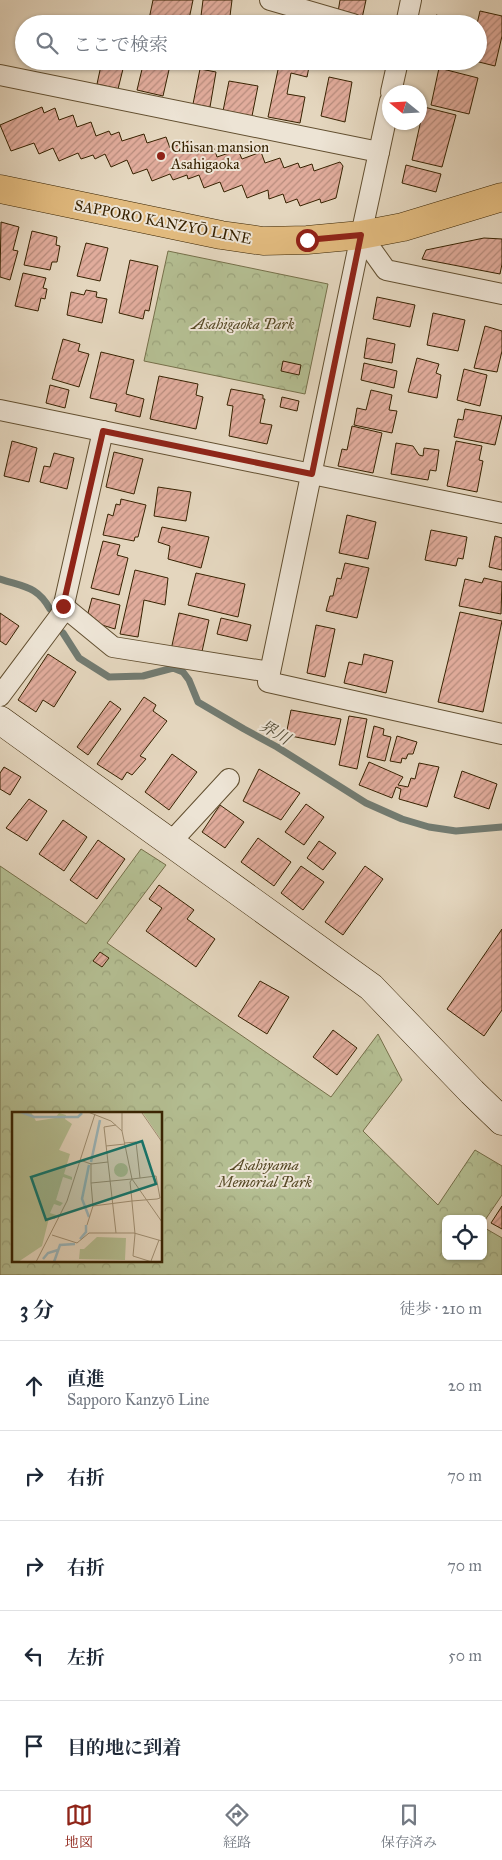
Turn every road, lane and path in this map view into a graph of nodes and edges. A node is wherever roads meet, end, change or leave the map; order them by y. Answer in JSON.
{"nodes":[{"id":1,"x":270,"y":0,"type":"edge"},
{"id":2,"x":411,"y":0,"type":"edge"},
{"id":3,"x":322,"y":15,"type":"edge"},
{"id":4,"x":408,"y":15,"type":"edge"},
{"id":5,"x":396,"y":70,"type":"edge"},
{"id":6,"x":0,"y":75,"type":"edge"},
{"id":7,"x":393,"y":85,"type":"edge"},
{"id":8,"x":384,"y":130,"type":"edge"},
{"id":9,"x":379,"y":152,"type":"junction"},
{"id":10,"x":0,"y":189,"type":"edge"},
{"id":11,"x":502,"y":197,"type":"edge"},
{"id":12,"x":361,"y":235,"type":"junction"},
{"id":13,"x":502,"y":294,"type":"edge"},
{"id":14,"x":0,"y":410,"type":"edge"},
{"id":15,"x":103,"y":431,"type":"junction"},
{"id":16,"x":312,"y":474,"type":"junction"},
{"id":17,"x":502,"y":513,"type":"edge"},
{"id":18,"x":63,"y":606,"type":"junction"},
{"id":19,"x":270,"y":672,"type":"junction"},
{"id":20,"x":0,"y":696,"type":"edge"},
{"id":21,"x":0,"y":720,"type":"edge"},
{"id":22,"x":502,"y":734,"type":"edge"},
{"id":23,"x":229,"y":779,"type":"dead end"},
{"id":24,"x":171,"y":842,"type":"junction"},
{"id":25,"x":502,"y":1121,"type":"edge"}],
"edges":[{"from":1,"to":3,"type":"street"},
{"from":2,"to":4,"type":"street"},
{"from":5,"to":7,"type":"street"},
{"from":6,"to":9,"type":"street"},
{"from":8,"to":9,"type":"street"},
{"from":9,"to":12,"type":"street"},
{"from":10,"to":12,"type":"main road","name":"SAPPORO KANZYŌ LINE"},
{"from":11,"to":12,"type":"main road","name":"SAPPORO KANZYŌ LINE"},
{"from":12,"to":13,"type":"street"},
{"from":12,"to":16,"type":"street"},
{"from":14,"to":15,"type":"street"},
{"from":15,"to":16,"type":"street"},
{"from":15,"to":18,"type":"street"},
{"from":16,"to":17,"type":"street"},
{"from":16,"to":19,"type":"street"},
{"from":18,"to":19,"type":"street"},
{"from":18,"to":20,"type":"street"},
{"from":19,"to":22,"type":"street"},
{"from":21,"to":24,"type":"street"},
{"from":23,"to":24,"type":"street"},
{"from":24,"to":25,"type":"street"}]}
